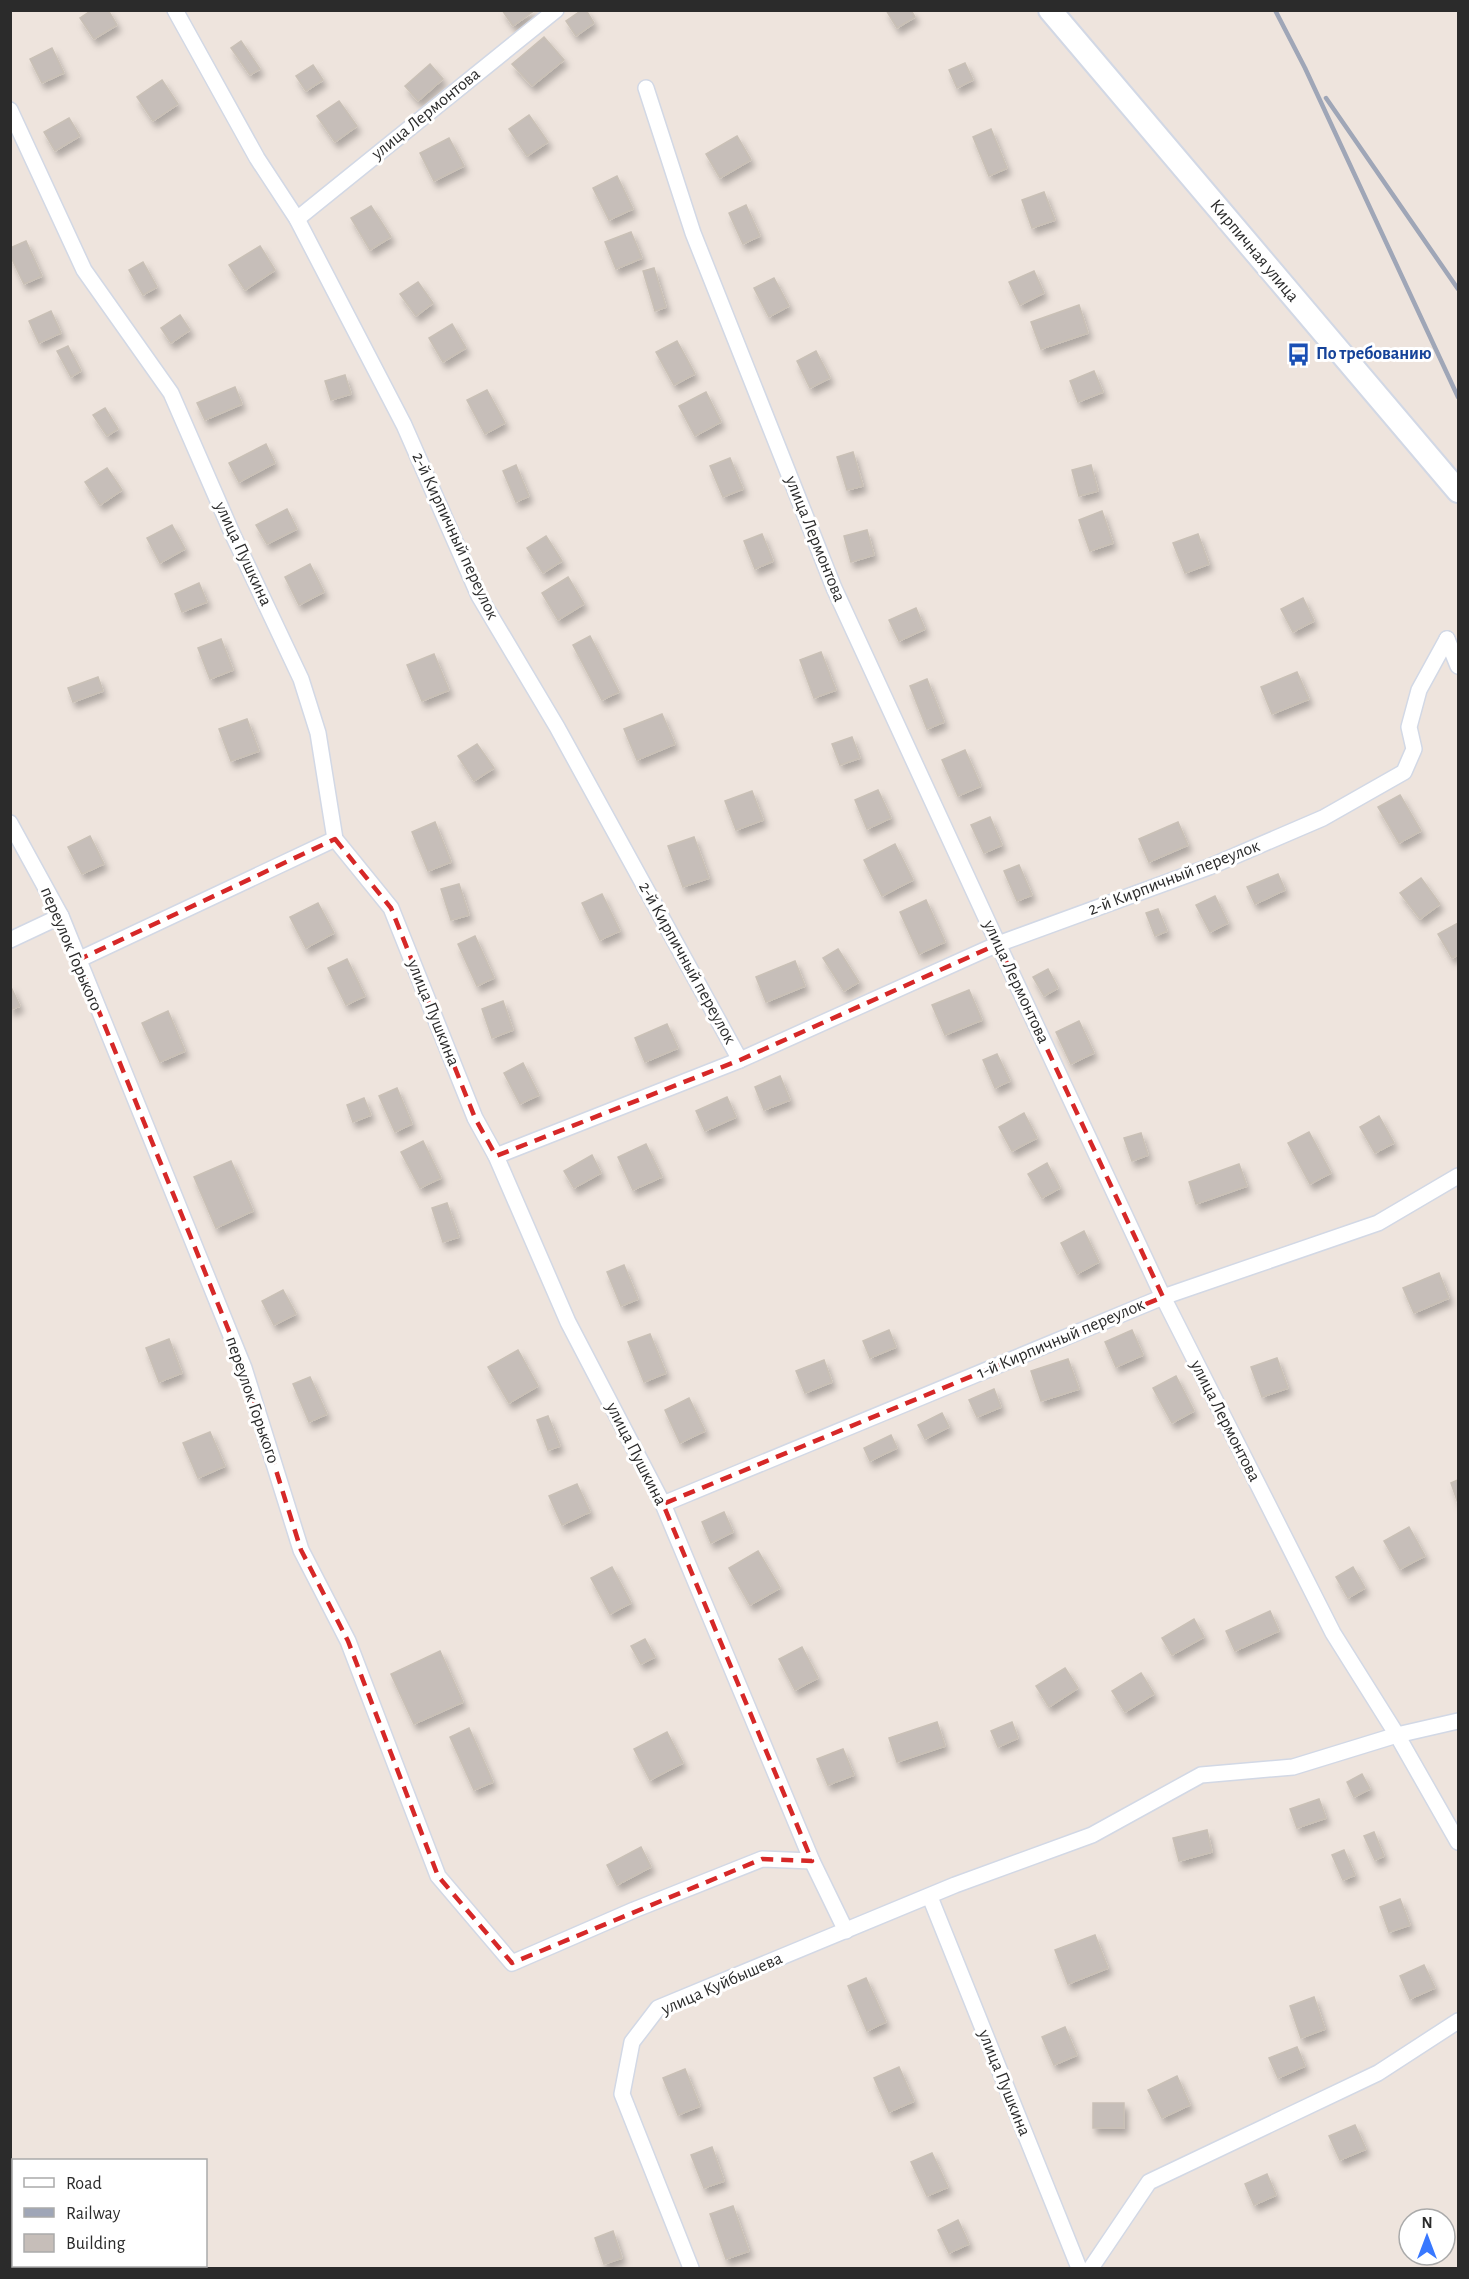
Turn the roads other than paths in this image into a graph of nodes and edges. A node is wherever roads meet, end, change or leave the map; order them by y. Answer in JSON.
{"nodes":[{"id":1,"x":175,"y":10,"type":"edge"},
{"id":2,"x":556,"y":10,"type":"edge"},
{"id":3,"x":1050,"y":10,"type":"edge"},
{"id":4,"x":646,"y":88,"type":"dead end"},
{"id":5,"x":10,"y":110,"type":"edge"},
{"id":6,"x":297,"y":219,"type":"junction"},
{"id":7,"x":1458,"y":491,"type":"edge"},
{"id":8,"x":1458,"y":666,"type":"edge"},
{"id":9,"x":10,"y":823,"type":"edge"},
{"id":10,"x":335,"y":839,"type":"junction"},
{"id":11,"x":61,"y":916,"type":"junction"},
{"id":12,"x":10,"y":940,"type":"edge"},
{"id":13,"x":998,"y":944,"type":"junction"},
{"id":14,"x":78,"y":960,"type":"junction"},
{"id":15,"x":740,"y":1060,"type":"junction"},
{"id":16,"x":496,"y":1156,"type":"junction"},
{"id":17,"x":1458,"y":1176,"type":"edge"},
{"id":18,"x":1163,"y":1297,"type":"junction"},
{"id":19,"x":663,"y":1504,"type":"junction"},
{"id":20,"x":1458,"y":1721,"type":"edge"},
{"id":21,"x":1397,"y":1735,"type":"junction"},
{"id":22,"x":1458,"y":1842,"type":"edge"},
{"id":23,"x":812,"y":1861,"type":"junction"},
{"id":24,"x":930,"y":1897,"type":"junction"},
{"id":25,"x":846,"y":1931,"type":"junction"},
{"id":26,"x":1458,"y":2021,"type":"edge"},
{"id":27,"x":691,"y":2268,"type":"edge"},
{"id":28,"x":1079,"y":2268,"type":"edge"},
{"id":29,"x":1091,"y":2268,"type":"edge"}],
"edges":[{"from":1,"to":6,"type":"street","name":"2-й Кирпичный переулок"},
{"from":2,"to":6,"type":"street","name":"улица Лермонтова"},
{"from":3,"to":7,"type":"street","name":"Кирпичная улица"},
{"from":4,"to":13,"type":"street","name":"улица Лермонтова"},
{"from":5,"to":10,"type":"street","name":"улица Пушкина"},
{"from":6,"to":15,"type":"street","name":"2-й Кирпичный переулок"},
{"from":8,"to":13,"type":"street","name":"2-й Кирпичный переулок"},
{"from":9,"to":11,"type":"street","name":"переулок Горького"},
{"from":10,"to":14,"type":"street"},
{"from":10,"to":16,"type":"street","name":"улица Пушкина"},
{"from":11,"to":12,"type":"street"},
{"from":11,"to":14,"type":"street","name":"переулок Горького"},
{"from":13,"to":15,"type":"street","name":"2-й Кирпичный переулок"},
{"from":13,"to":18,"type":"street","name":"улица Лермонтова"},
{"from":14,"to":23,"type":"street","name":"переулок Горького"},
{"from":15,"to":16,"type":"street","name":"2-й Кирпичный переулок"},
{"from":16,"to":19,"type":"street","name":"улица Пушкина"},
{"from":17,"to":18,"type":"street","name":"1-й Кирпичный переулок"},
{"from":18,"to":19,"type":"street","name":"1-й Кирпичный переулок"},
{"from":18,"to":21,"type":"street","name":"улица Лермонтова"},
{"from":19,"to":23,"type":"street","name":"улица Пушкина"},
{"from":20,"to":21,"type":"street","name":"улица Куйбышева"},
{"from":21,"to":22,"type":"street","name":"улица Лермонтова"},
{"from":21,"to":24,"type":"street","name":"улица Куйбышева"},
{"from":23,"to":25,"type":"street","name":"улица Пушкина"},
{"from":24,"to":25,"type":"street","name":"улица Куйбышева"},
{"from":24,"to":28,"type":"street","name":"улица Пушкина"},
{"from":25,"to":27,"type":"street","name":"улица Куйбышева"},
{"from":26,"to":29,"type":"street"}]}
